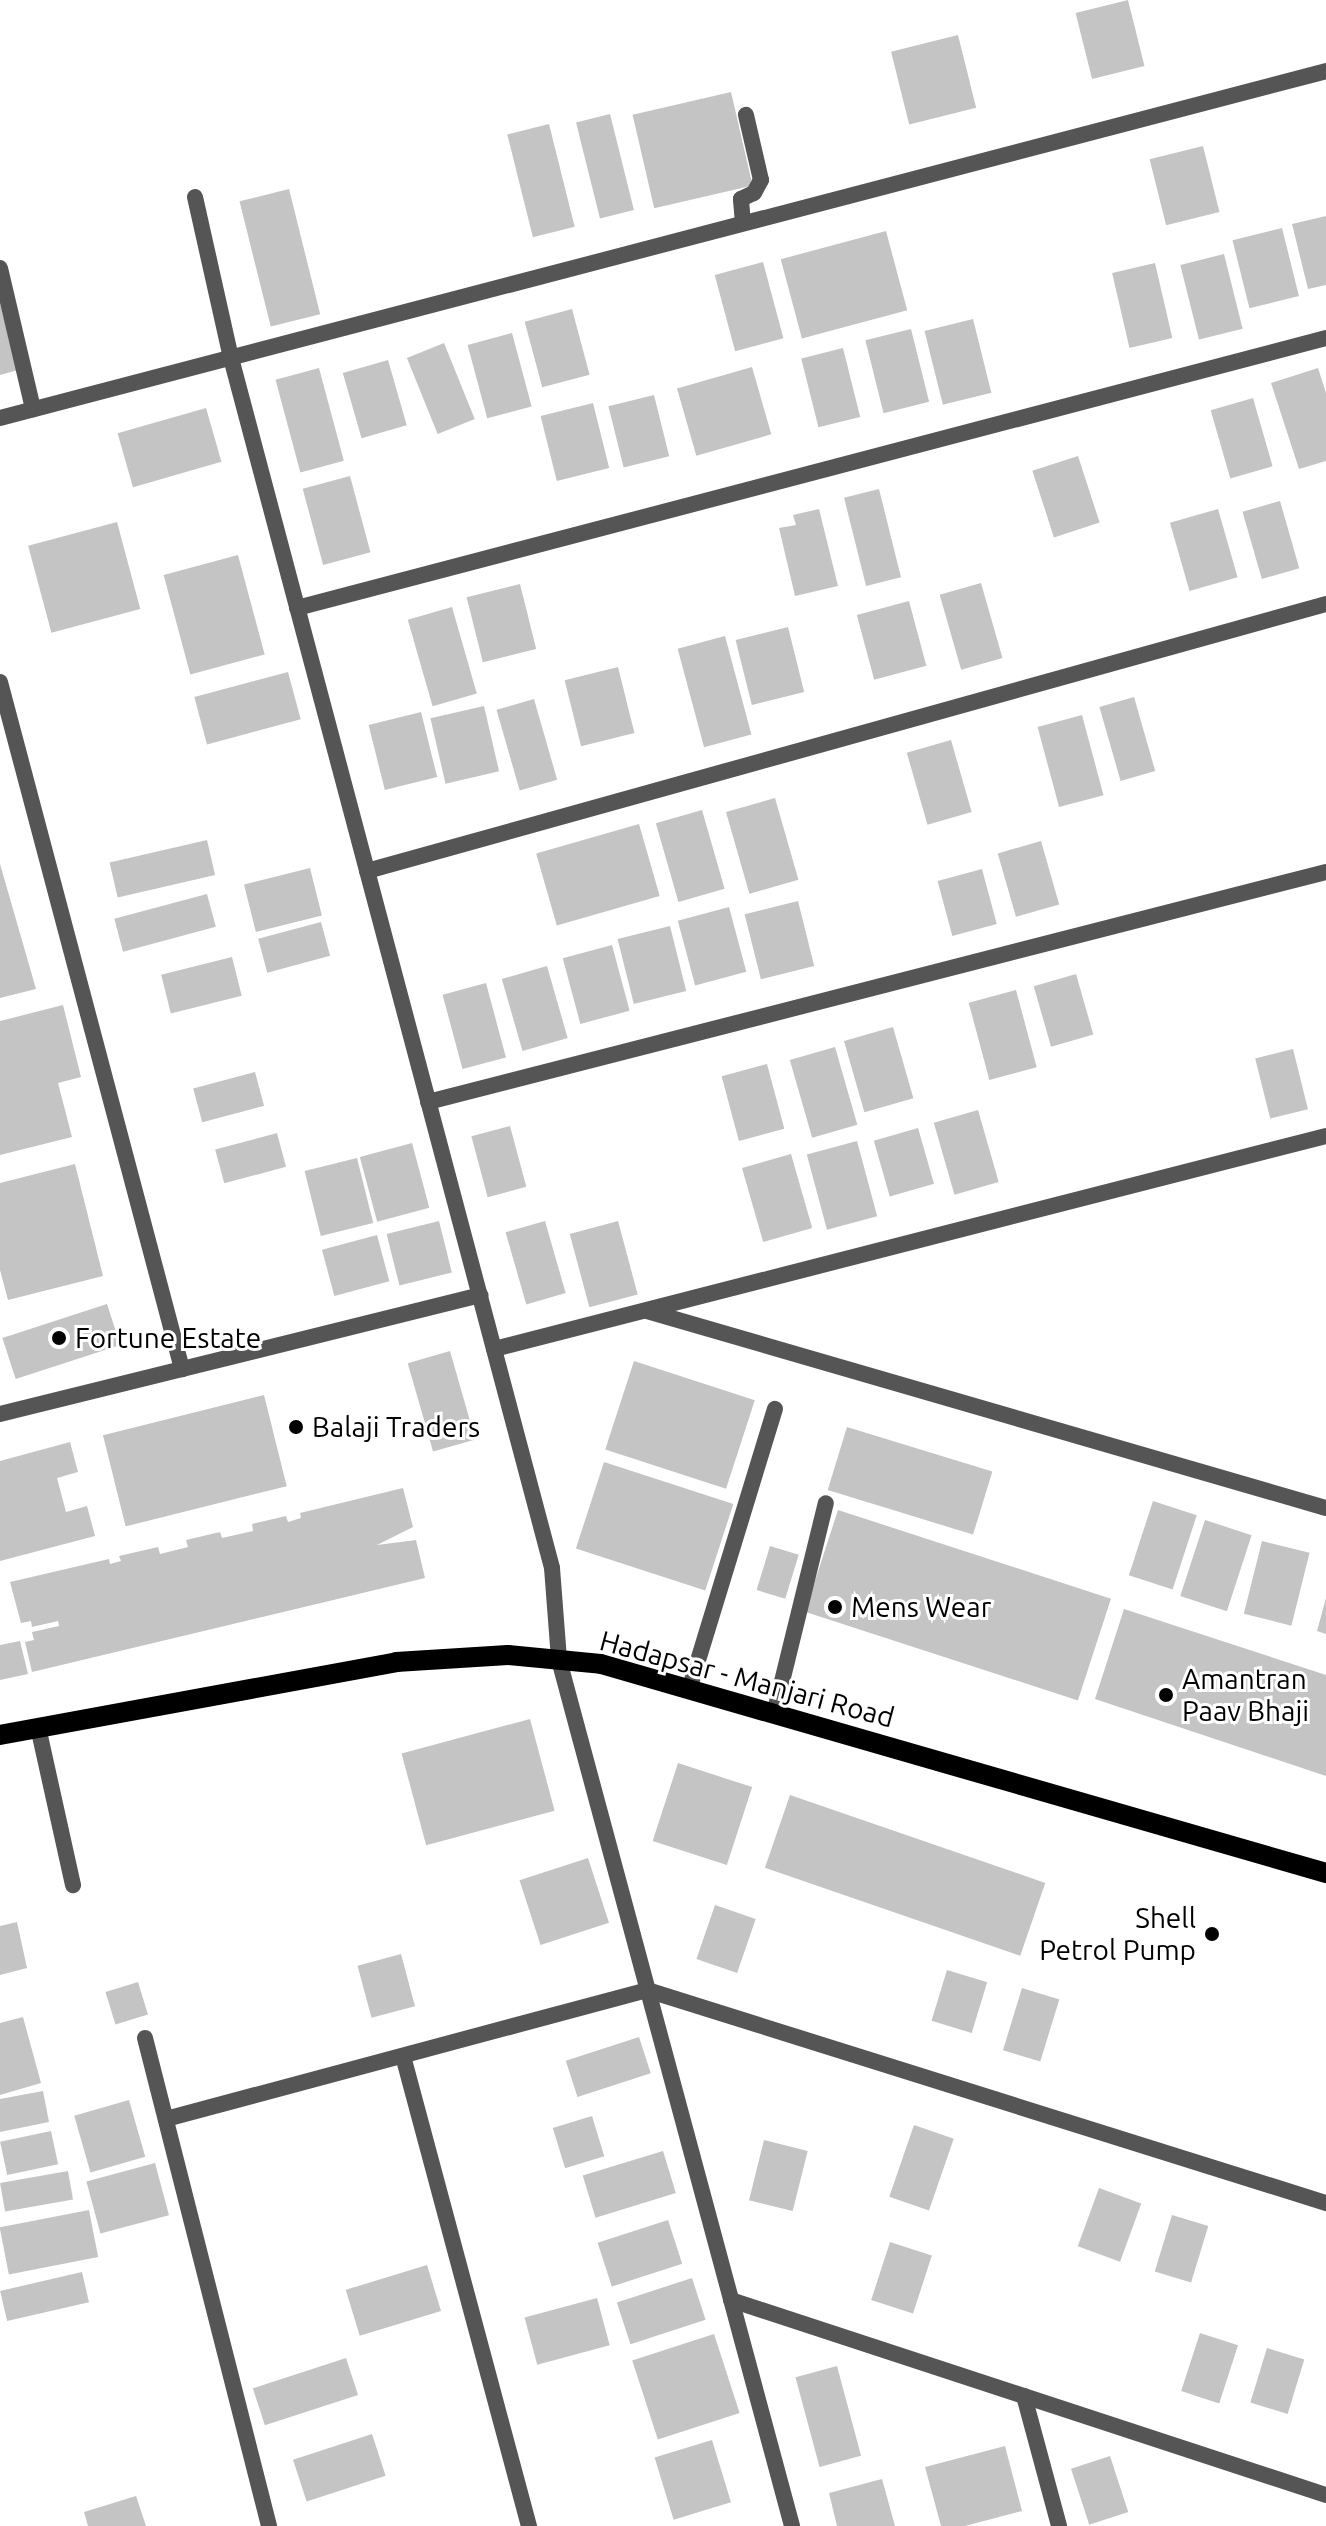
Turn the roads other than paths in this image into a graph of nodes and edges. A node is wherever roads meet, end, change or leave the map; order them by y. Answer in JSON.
{"nodes":[{"id":1,"x":1326,"y":71,"type":"edge"},
{"id":2,"x":746,"y":115,"type":"dead end"},
{"id":3,"x":195,"y":197,"type":"dead end"},
{"id":4,"x":743,"y":223,"type":"junction"},
{"id":5,"x":0,"y":268,"type":"edge"},
{"id":6,"x":1326,"y":338,"type":"edge"},
{"id":7,"x":231,"y":358,"type":"junction"},
{"id":8,"x":33,"y":409,"type":"junction"},
{"id":9,"x":0,"y":418,"type":"edge"},
{"id":10,"x":1326,"y":604,"type":"edge"},
{"id":11,"x":297,"y":608,"type":"junction"},
{"id":12,"x":0,"y":682,"type":"edge"},
{"id":13,"x":367,"y":871,"type":"junction"},
{"id":14,"x":1326,"y":872,"type":"edge"},
{"id":15,"x":428,"y":1102,"type":"junction"},
{"id":16,"x":1326,"y":1136,"type":"edge"},
{"id":17,"x":480,"y":1295,"type":"junction"},
{"id":18,"x":646,"y":1310,"type":"junction"},
{"id":19,"x":494,"y":1349,"type":"junction"},
{"id":20,"x":182,"y":1369,"type":"junction"},
{"id":21,"x":775,"y":1409,"type":"dead end"},
{"id":22,"x":0,"y":1414,"type":"edge"},
{"id":23,"x":826,"y":1503,"type":"dead end"},
{"id":24,"x":1326,"y":1508,"type":"edge"},
{"id":25,"x":559,"y":1660,"type":"junction"},
{"id":26,"x":689,"y":1690,"type":"junction"},
{"id":27,"x":774,"y":1714,"type":"junction"},
{"id":28,"x":38,"y":1727,"type":"junction"},
{"id":29,"x":0,"y":1735,"type":"edge"},
{"id":30,"x":1326,"y":1873,"type":"edge"},
{"id":31,"x":73,"y":1885,"type":"dead end"},
{"id":32,"x":647,"y":1990,"type":"junction"},
{"id":33,"x":145,"y":2038,"type":"dead end"},
{"id":34,"x":403,"y":2056,"type":"junction"},
{"id":35,"x":166,"y":2119,"type":"junction"},
{"id":36,"x":1326,"y":2203,"type":"edge"},
{"id":37,"x":731,"y":2300,"type":"junction"},
{"id":38,"x":1024,"y":2396,"type":"junction"},
{"id":39,"x":1326,"y":2495,"type":"edge"},
{"id":40,"x":269,"y":2526,"type":"edge"},
{"id":41,"x":529,"y":2526,"type":"edge"},
{"id":42,"x":792,"y":2526,"type":"edge"},
{"id":43,"x":1059,"y":2526,"type":"edge"}],
"edges":[{"from":1,"to":4,"type":"street"},
{"from":2,"to":4,"type":"street"},
{"from":3,"to":7,"type":"street"},
{"from":4,"to":7,"type":"street"},
{"from":5,"to":8,"type":"street"},
{"from":6,"to":11,"type":"street"},
{"from":7,"to":8,"type":"street"},
{"from":7,"to":11,"type":"street"},
{"from":8,"to":9,"type":"street"},
{"from":10,"to":13,"type":"street"},
{"from":11,"to":13,"type":"street"},
{"from":12,"to":20,"type":"street"},
{"from":13,"to":15,"type":"street"},
{"from":14,"to":15,"type":"street"},
{"from":15,"to":17,"type":"street"},
{"from":16,"to":18,"type":"street"},
{"from":17,"to":19,"type":"street"},
{"from":17,"to":20,"type":"street"},
{"from":18,"to":19,"type":"street"},
{"from":18,"to":24,"type":"street"},
{"from":19,"to":25,"type":"street"},
{"from":20,"to":22,"type":"street"},
{"from":21,"to":26,"type":"street"},
{"from":23,"to":27,"type":"street"},
{"from":25,"to":26,"type":"main road","name":"Hadapsar - Manjari Road"},
{"from":25,"to":28,"type":"main road","name":"Hadapsar - Manjari Road"},
{"from":25,"to":32,"type":"street"},
{"from":26,"to":27,"type":"main road","name":"Hadapsar - Manjari Road"},
{"from":27,"to":30,"type":"main road","name":"Hadapsar - Manjari Road"},
{"from":28,"to":29,"type":"main road","name":"Hadapsar - Manjari Road"},
{"from":28,"to":31,"type":"street"},
{"from":32,"to":34,"type":"street"},
{"from":32,"to":36,"type":"street"},
{"from":32,"to":37,"type":"street"},
{"from":33,"to":35,"type":"street"},
{"from":34,"to":35,"type":"street"},
{"from":34,"to":41,"type":"street"},
{"from":35,"to":40,"type":"street"},
{"from":37,"to":38,"type":"street"},
{"from":37,"to":42,"type":"street"},
{"from":38,"to":39,"type":"street"},
{"from":38,"to":43,"type":"street"}]}
